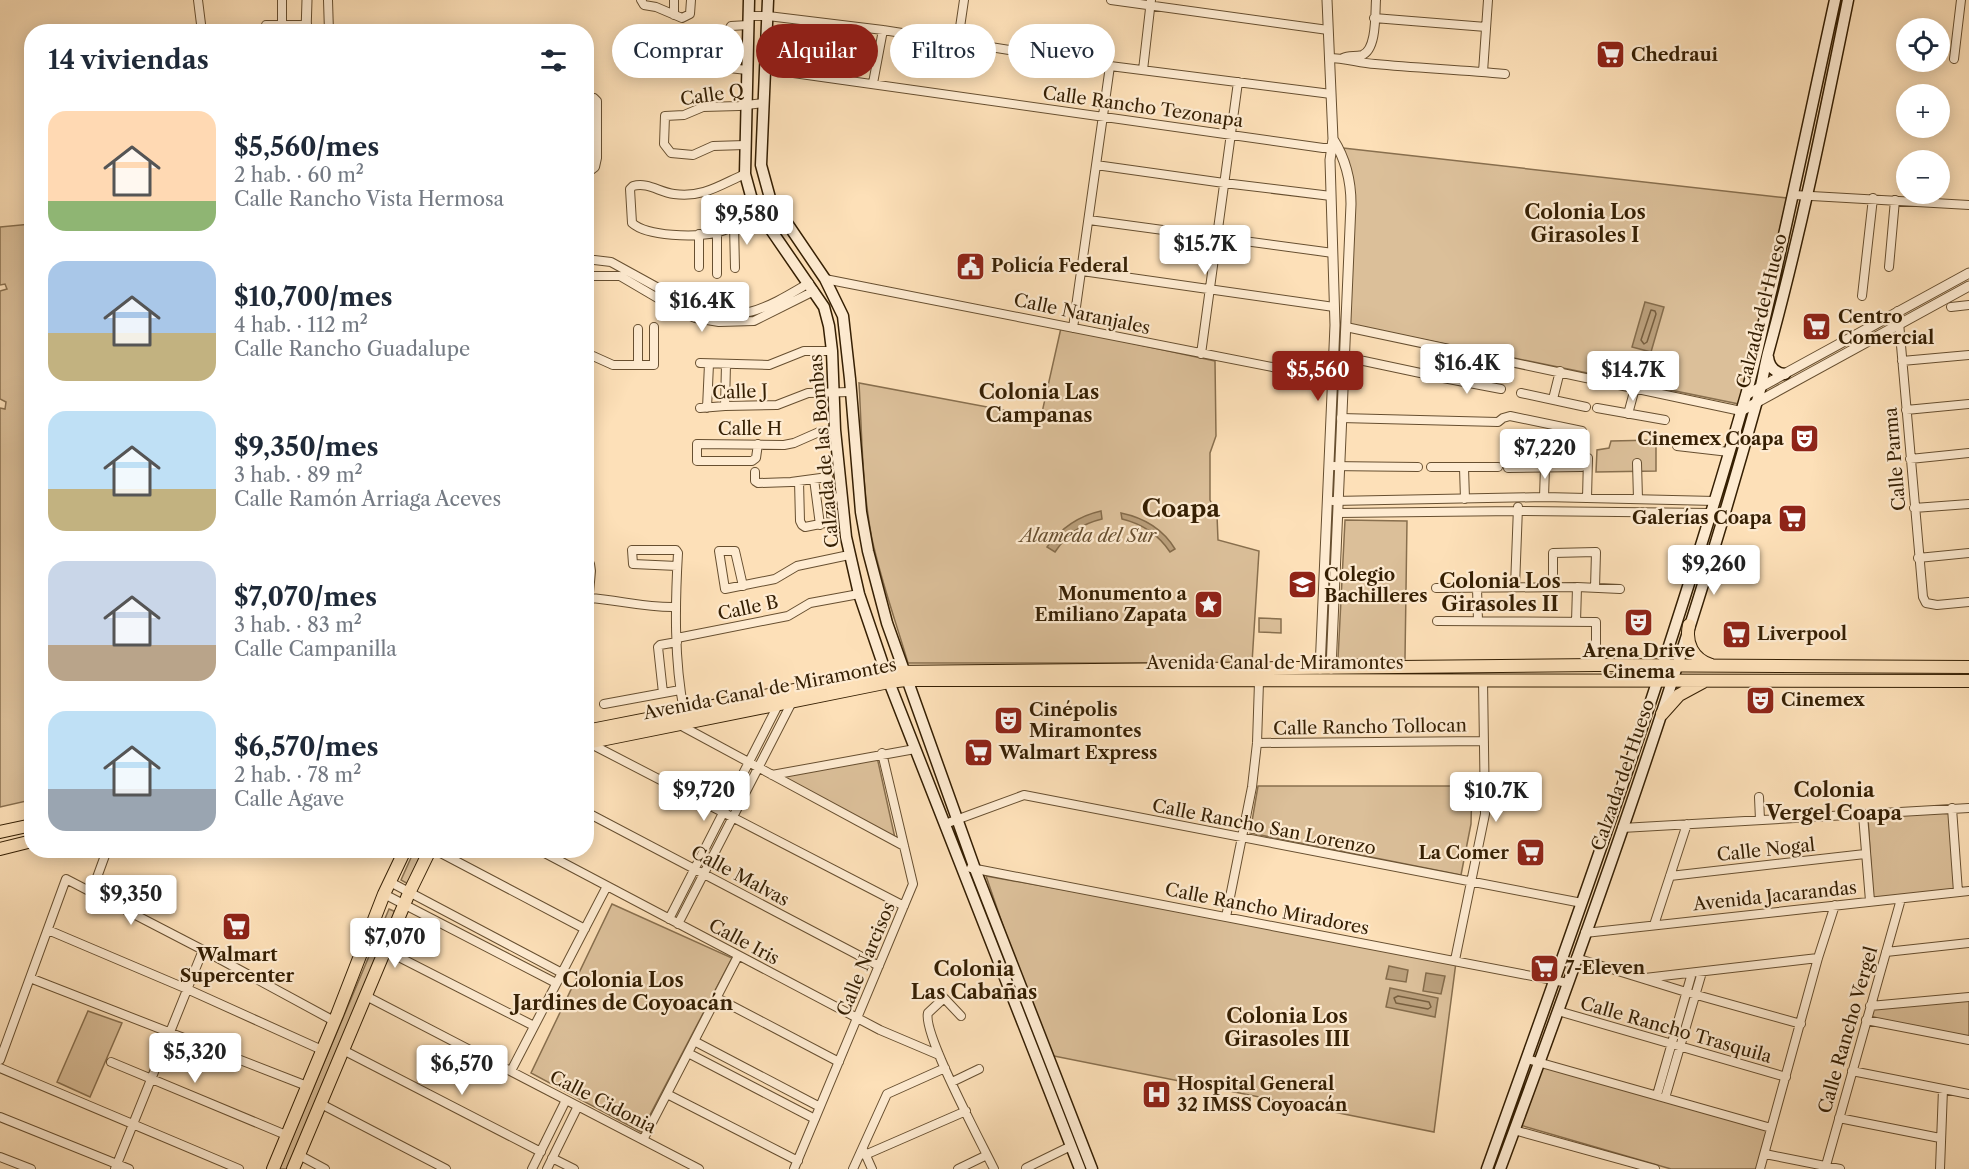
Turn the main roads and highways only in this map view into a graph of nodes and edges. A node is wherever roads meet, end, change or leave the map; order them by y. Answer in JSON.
{"nodes":[{"id":1,"x":748,"y":0,"type":"edge"},
{"id":2,"x":768,"y":0,"type":"edge"},
{"id":3,"x":1835,"y":0,"type":"edge"},
{"id":4,"x":1848,"y":0,"type":"edge"},
{"id":5,"x":1768,"y":355,"type":"junction"},
{"id":6,"x":1785,"y":374,"type":"road end"},
{"id":7,"x":872,"y":569,"type":"junction"},
{"id":8,"x":853,"y":575,"type":"junction"},
{"id":9,"x":1689,"y":625,"type":"junction"},
{"id":10,"x":1663,"y":665,"type":"junction"},
{"id":11,"x":1678,"y":666,"type":"junction"},
{"id":12,"x":1715,"y":666,"type":"junction"},
{"id":13,"x":1969,"y":667,"type":"edge"},
{"id":14,"x":905,"y":676,"type":"junction"},
{"id":15,"x":887,"y":677,"type":"junction"},
{"id":16,"x":1658,"y":680,"type":"junction"},
{"id":17,"x":1674,"y":680,"type":"junction"},
{"id":18,"x":1721,"y":680,"type":"junction"},
{"id":19,"x":1969,"y":681,"type":"edge"},
{"id":20,"x":1662,"y":714,"type":"junction"},
{"id":21,"x":594,"y":737,"type":"edge"},
{"id":22,"x":594,"y":738,"type":"edge"},
{"id":23,"x":938,"y":808,"type":"junction"},
{"id":24,"x":958,"y":819,"type":"junction"},
{"id":25,"x":24,"y":827,"type":"edge"},
{"id":26,"x":0,"y":832,"type":"edge"},
{"id":27,"x":24,"y":843,"type":"edge"},
{"id":28,"x":0,"y":849,"type":"edge"},
{"id":29,"x":401,"y":858,"type":"edge"},
{"id":30,"x":426,"y":858,"type":"edge"},
{"id":31,"x":273,"y":1169,"type":"edge"},
{"id":32,"x":293,"y":1169,"type":"edge"},
{"id":33,"x":1080,"y":1169,"type":"edge"},
{"id":34,"x":1092,"y":1169,"type":"edge"},
{"id":35,"x":1487,"y":1169,"type":"edge"},
{"id":36,"x":1500,"y":1169,"type":"edge"}],
"edges":[{"from":1,"to":8,"type":"main road","name":"Calzada de las Bombas"},
{"from":2,"to":7,"type":"main road","name":"Calzada de las Bombas"},
{"from":3,"to":10,"type":"main road","name":"Calzada del Hueso"},
{"from":4,"to":5,"type":"main road","name":"Calzada del Hueso"},
{"from":5,"to":6,"type":"main road"},
{"from":5,"to":9,"type":"main road","name":"Calzada del Hueso"},
{"from":7,"to":8,"type":"main road"},
{"from":7,"to":14,"type":"main road","name":"Calzada de las Bombas"},
{"from":8,"to":15,"type":"main road","name":"Calzada de las Bombas"},
{"from":9,"to":11,"type":"main road","name":"Calzada del Hueso"},
{"from":9,"to":12,"type":"main road"},
{"from":10,"to":11,"type":"main road","name":"Avenida Canal de Miramontes"},
{"from":10,"to":14,"type":"main road","name":"Avenida Canal de Miramontes"},
{"from":10,"to":16,"type":"main road","name":"Calzada del Hueso"},
{"from":11,"to":12,"type":"main road","name":"Avenida Canal de Miramontes"},
{"from":11,"to":17,"type":"main road","name":"Calzada del Hueso"},
{"from":12,"to":13,"type":"main road","name":"Avenida Canal de Miramontes"},
{"from":14,"to":15,"type":"main road","name":"Avenida Canal de Miramontes"},
{"from":14,"to":16,"type":"main road","name":"Avenida Canal de Miramontes"},
{"from":14,"to":24,"type":"main road","name":"Calzada de las Bombas"},
{"from":15,"to":21,"type":"main road","name":"Avenida Canal de Miramontes"},
{"from":15,"to":22,"type":"main road","name":"Avenida Canal de Miramontes"},
{"from":15,"to":23,"type":"main road","name":"Calzada de las Bombas"},
{"from":16,"to":17,"type":"main road","name":"Avenida Canal de Miramontes"},
{"from":16,"to":35,"type":"main road","name":"Calzada del Hueso"},
{"from":17,"to":18,"type":"main road","name":"Avenida Canal de Miramontes"},
{"from":17,"to":20,"type":"main road","name":"Calzada del Hueso"},
{"from":18,"to":19,"type":"main road","name":"Avenida Canal de Miramontes"},
{"from":18,"to":20,"type":"main road"},
{"from":20,"to":36,"type":"main road","name":"Calzada del Hueso"},
{"from":23,"to":24,"type":"main road"},
{"from":23,"to":33,"type":"main road","name":"Calzada de las Bombas"},
{"from":24,"to":34,"type":"main road","name":"Calzada de las Bombas"},
{"from":25,"to":26,"type":"main road"},
{"from":27,"to":28,"type":"main road"},
{"from":29,"to":31,"type":"main road"},
{"from":30,"to":32,"type":"main road"}]}
